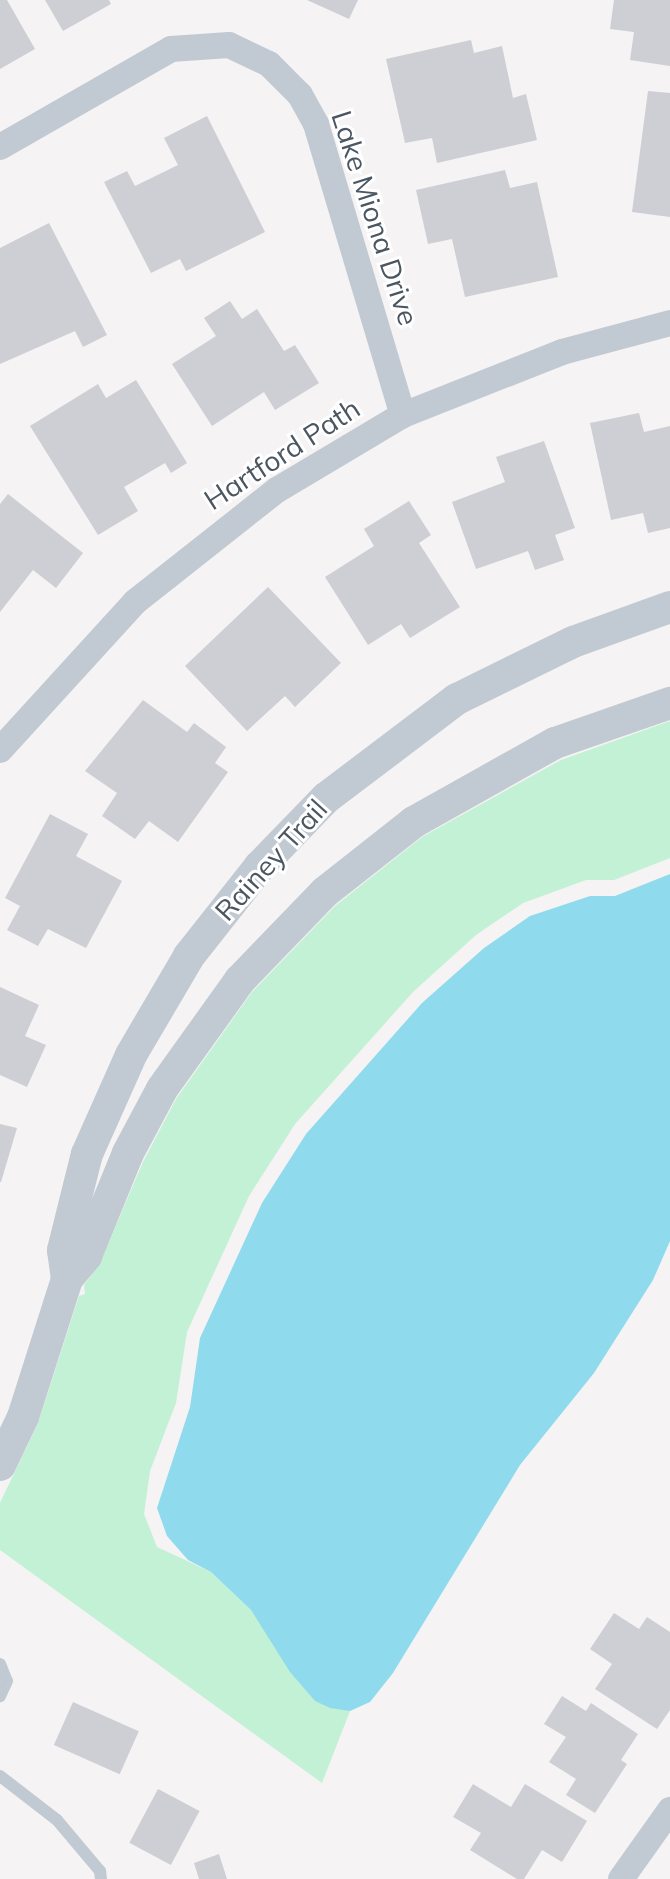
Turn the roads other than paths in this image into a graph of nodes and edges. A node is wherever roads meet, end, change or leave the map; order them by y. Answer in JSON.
{"nodes":[{"id":1,"x":0,"y":147,"type":"edge"},
{"id":2,"x":670,"y":323,"type":"edge"},
{"id":3,"x":403,"y":415,"type":"junction"},
{"id":4,"x":670,"y":607,"type":"edge"},
{"id":5,"x":670,"y":703,"type":"edge"},
{"id":6,"x":0,"y":750,"type":"edge"},
{"id":7,"x":67,"y":1279,"type":"junction"},
{"id":8,"x":0,"y":1465,"type":"edge"},
{"id":9,"x":0,"y":1664,"type":"edge"},
{"id":10,"x":0,"y":1696,"type":"edge"},
{"id":11,"x":0,"y":1776,"type":"edge"},
{"id":12,"x":670,"y":1810,"type":"edge"},
{"id":13,"x":101,"y":1879,"type":"edge"},
{"id":14,"x":621,"y":1879,"type":"edge"}],
"edges":[{"from":1,"to":3,"type":"street","name":"Lake Miona Drive"},
{"from":2,"to":3,"type":"street","name":"Hartford Path"},
{"from":3,"to":6,"type":"street","name":"Hartford Path"},
{"from":4,"to":7,"type":"street","name":"Rainey Trail"},
{"from":5,"to":7,"type":"street","name":"Rainey Trail"},
{"from":7,"to":8,"type":"street","name":"Rainey Trail"},
{"from":9,"to":10,"type":"lane"},
{"from":11,"to":13,"type":"lane"},
{"from":12,"to":14,"type":"street"}]}
